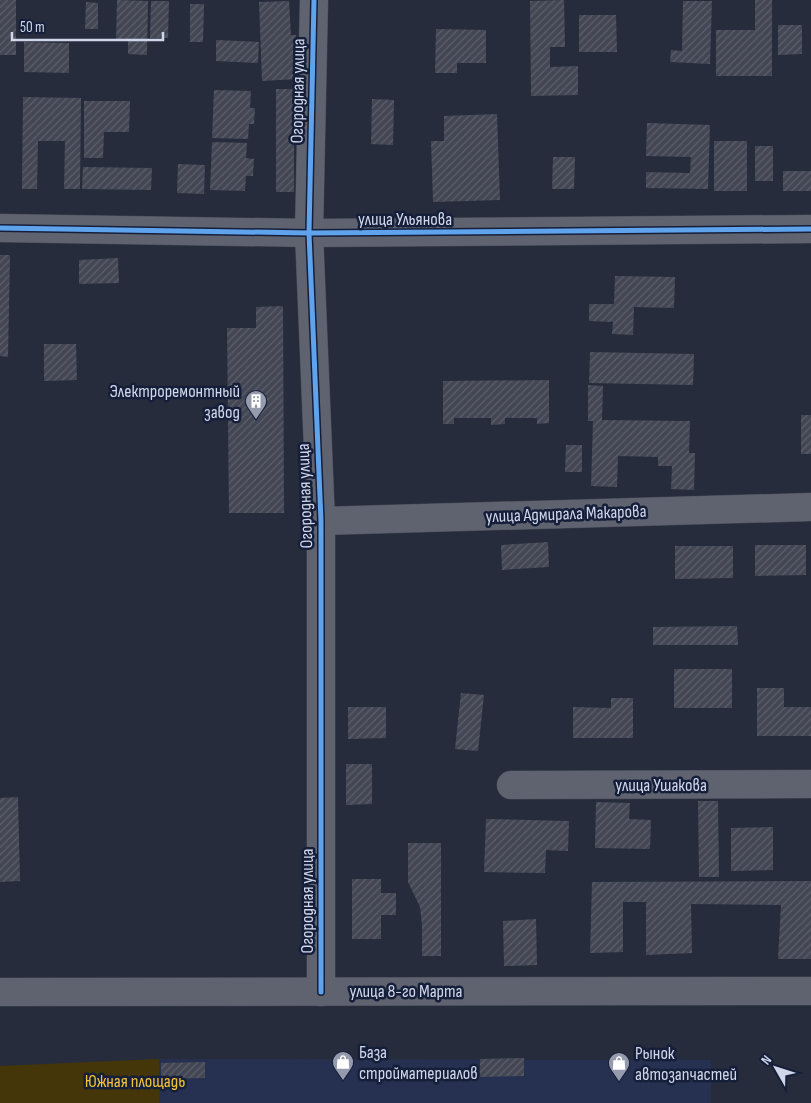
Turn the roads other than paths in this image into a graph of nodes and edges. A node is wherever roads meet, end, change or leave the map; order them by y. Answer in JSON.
{"nodes":[{"id":1,"x":314,"y":0,"type":"edge"},
{"id":2,"x":0,"y":228,"type":"edge"},
{"id":3,"x":811,"y":229,"type":"edge"},
{"id":4,"x":309,"y":233,"type":"junction"},
{"id":5,"x":811,"y":507,"type":"edge"},
{"id":6,"x":321,"y":522,"type":"junction"},
{"id":7,"x":811,"y":784,"type":"edge"},
{"id":8,"x":511,"y":785,"type":"dead end"},
{"id":9,"x":811,"y":991,"type":"edge"},
{"id":10,"x":0,"y":992,"type":"edge"},
{"id":11,"x":321,"y":992,"type":"junction"}],
"edges":[{"from":1,"to":4,"type":"street","name":"Огородная улица"},
{"from":2,"to":4,"type":"street","name":"улица Ульянова"},
{"from":3,"to":4,"type":"street","name":"улица Ульянова"},
{"from":4,"to":6,"type":"street","name":"Огородная улица"},
{"from":5,"to":6,"type":"street","name":"улица Адмирала Макарова"},
{"from":6,"to":11,"type":"street","name":"Огородная улица"},
{"from":7,"to":8,"type":"street","name":"улица Ушакова"},
{"from":9,"to":11,"type":"street","name":"улица 8-го Марта"},
{"from":10,"to":11,"type":"street","name":"улица 8-го Марта"}]}
